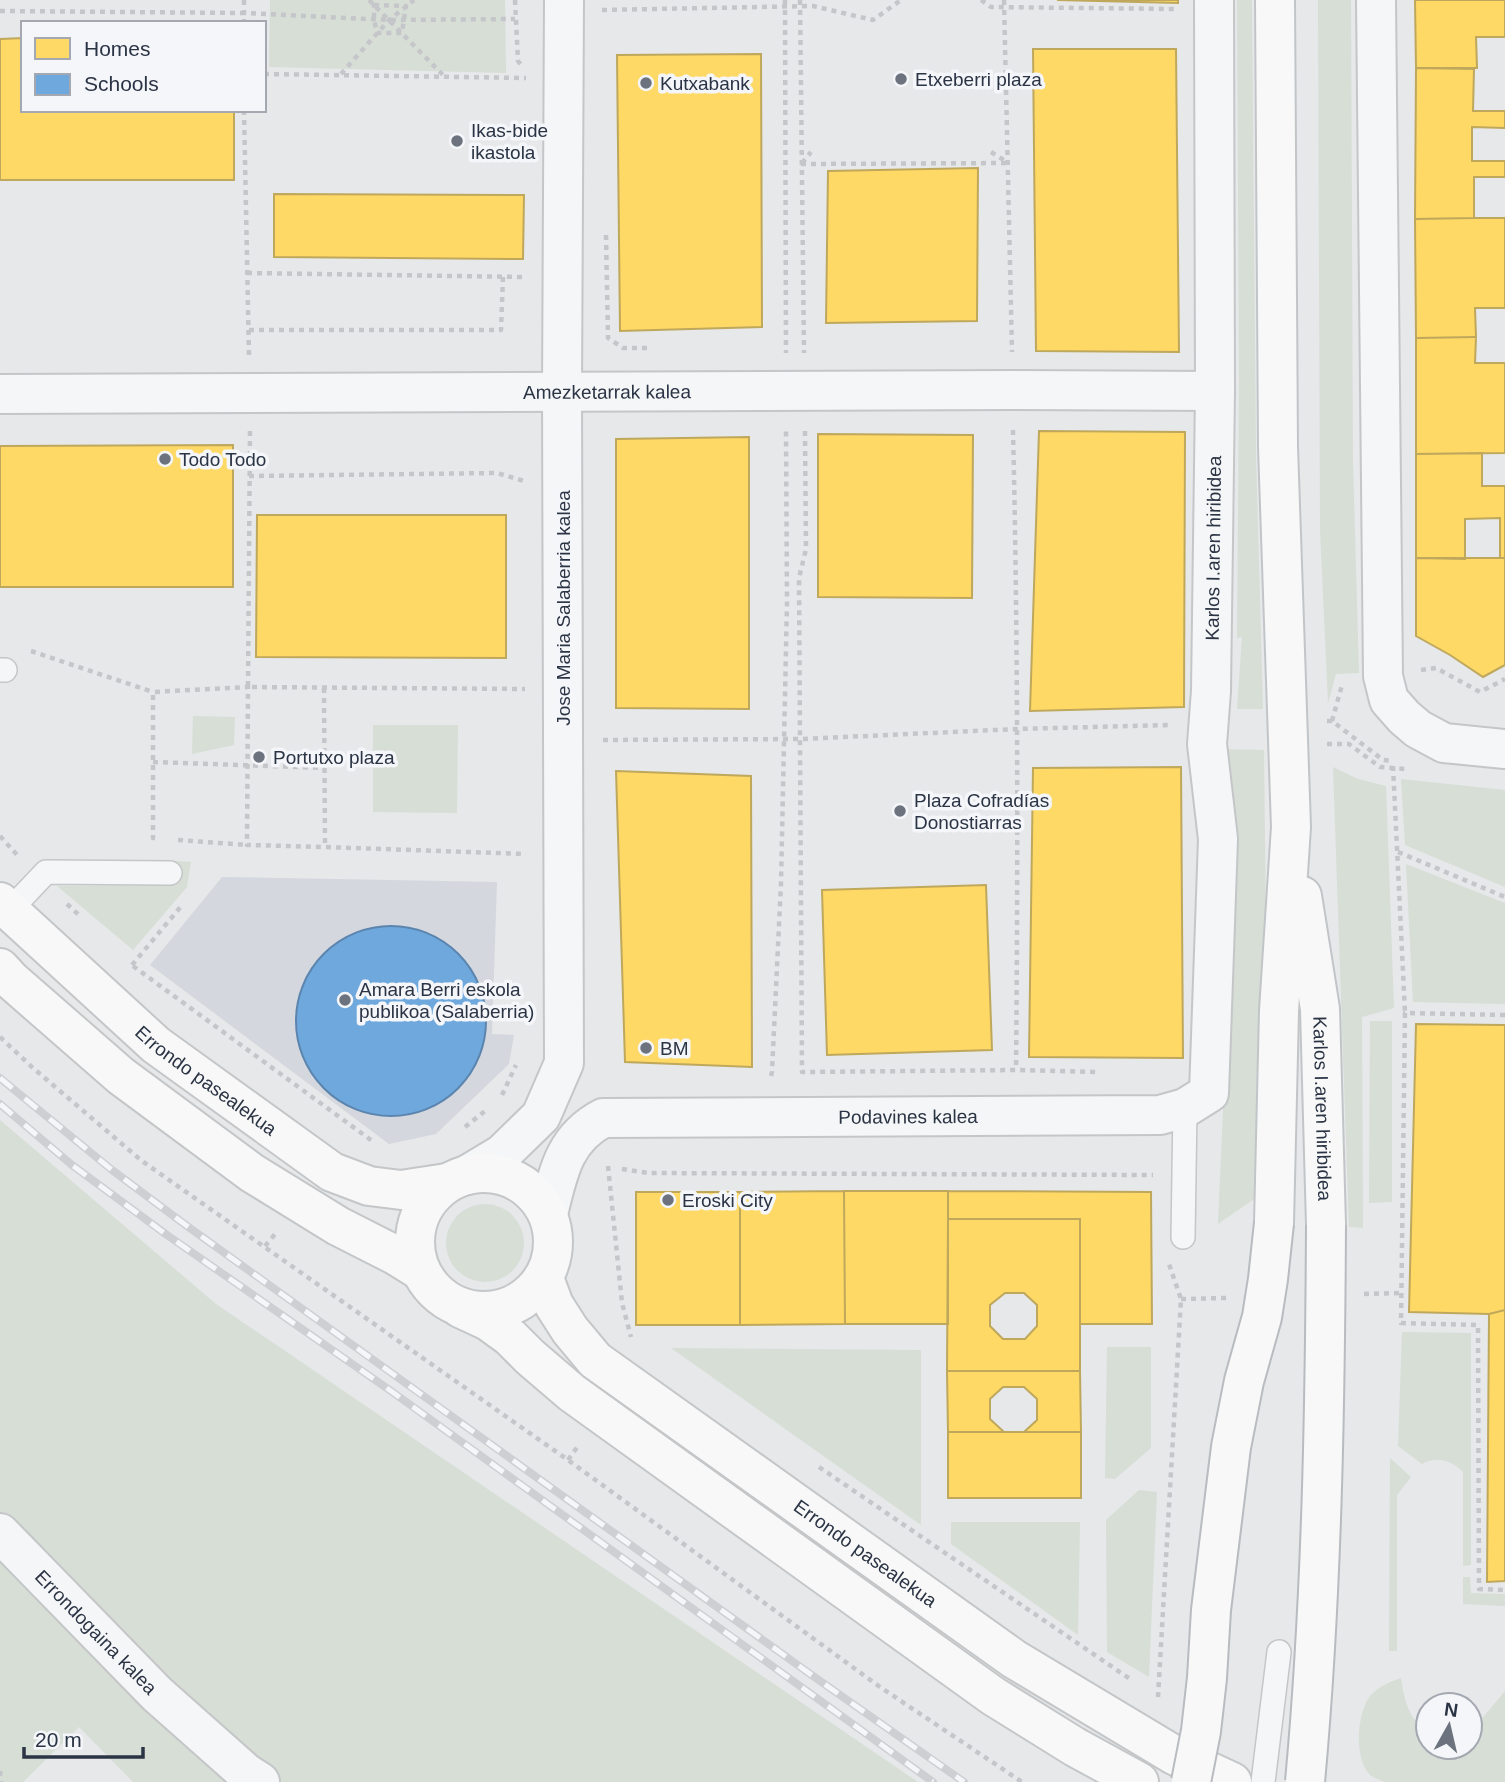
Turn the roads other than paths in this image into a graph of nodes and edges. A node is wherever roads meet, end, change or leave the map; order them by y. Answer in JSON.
{"nodes":[{"id":1,"x":564,"y":0,"type":"edge"},
{"id":2,"x":1275,"y":0,"type":"edge"},
{"id":3,"x":1376,"y":0,"type":"edge"},
{"id":4,"x":1214,"y":5,"type":"edge"},
{"id":5,"x":1215,"y":391,"type":"junction"},
{"id":6,"x":562,"y":392,"type":"junction"},
{"id":7,"x":0,"y":394,"type":"edge"},
{"id":8,"x":1505,"y":749,"type":"edge"},
{"id":9,"x":1292,"y":827,"type":"junction"},
{"id":10,"x":170,"y":873,"type":"dead end"},
{"id":11,"x":4,"y":906,"type":"edge"},
{"id":12,"x":0,"y":968,"type":"edge"},
{"id":13,"x":564,"y":1063,"type":"junction"},
{"id":14,"x":1197,"y":1101,"type":"junction"},
{"id":15,"x":603,"y":1118,"type":"junction"},
{"id":16,"x":457,"y":1179,"type":"junction"},
{"id":17,"x":548,"y":1214,"type":"junction"},
{"id":18,"x":1183,"y":1237,"type":"dead end"},
{"id":19,"x":419,"y":1270,"type":"junction"},
{"id":20,"x":544,"y":1278,"type":"junction"},
{"id":21,"x":460,"y":1308,"type":"junction"},
{"id":22,"x":0,"y":1533,"type":"edge"},
{"id":23,"x":1279,"y":1652,"type":"dead end"},
{"id":24,"x":260,"y":1782,"type":"edge"},
{"id":25,"x":1139,"y":1782,"type":"edge"},
{"id":26,"x":1191,"y":1782,"type":"edge"},
{"id":27,"x":1232,"y":1782,"type":"edge"},
{"id":28,"x":1264,"y":1782,"type":"edge"},
{"id":29,"x":1305,"y":1782,"type":"edge"}],
"edges":[{"from":1,"to":6,"type":"street","name":"Jose Maria Salaberria kalea"},
{"from":2,"to":9,"type":"main road","name":"Karlos I.aren hiribidea"},
{"from":3,"to":8,"type":"street"},
{"from":4,"to":5,"type":"street","name":"Karlos I.aren hiribidea"},
{"from":5,"to":6,"type":"street","name":"Amezketarrak kalea"},
{"from":5,"to":14,"type":"street","name":"Karlos I.aren hiribidea"},
{"from":6,"to":7,"type":"street","name":"Amezketarrak kalea"},
{"from":6,"to":13,"type":"street","name":"Jose Maria Salaberria kalea"},
{"from":9,"to":26,"type":"main road","name":"Karlos I.aren hiribidea","bridge":true},
{"from":9,"to":29,"type":"main road","name":"Karlos I.aren hiribidea","bridge":true},
{"from":10,"to":11,"type":"lane"},
{"from":11,"to":16,"type":"main road","name":"Errondo pasealekua"},
{"from":12,"to":19,"type":"main road"},
{"from":13,"to":15,"type":"street"},
{"from":13,"to":16,"type":"street","name":"Jose Maria Salaberria kalea"},
{"from":14,"to":15,"type":"street","name":"Podavines kalea"},
{"from":14,"to":18,"type":"lane"},
{"from":15,"to":17,"type":"street"},
{"from":16,"to":17,"type":"main road"},
{"from":16,"to":19,"type":"main road"},
{"from":17,"to":20,"type":"main road"},
{"from":19,"to":21,"type":"main road"},
{"from":20,"to":21,"type":"main road"},
{"from":20,"to":27,"type":"main road","name":"Errondo pasealekua"},
{"from":21,"to":25,"type":"main road"},
{"from":22,"to":24,"type":"street","name":"Errondogaina kalea"},
{"from":23,"to":28,"type":"lane"}]}
